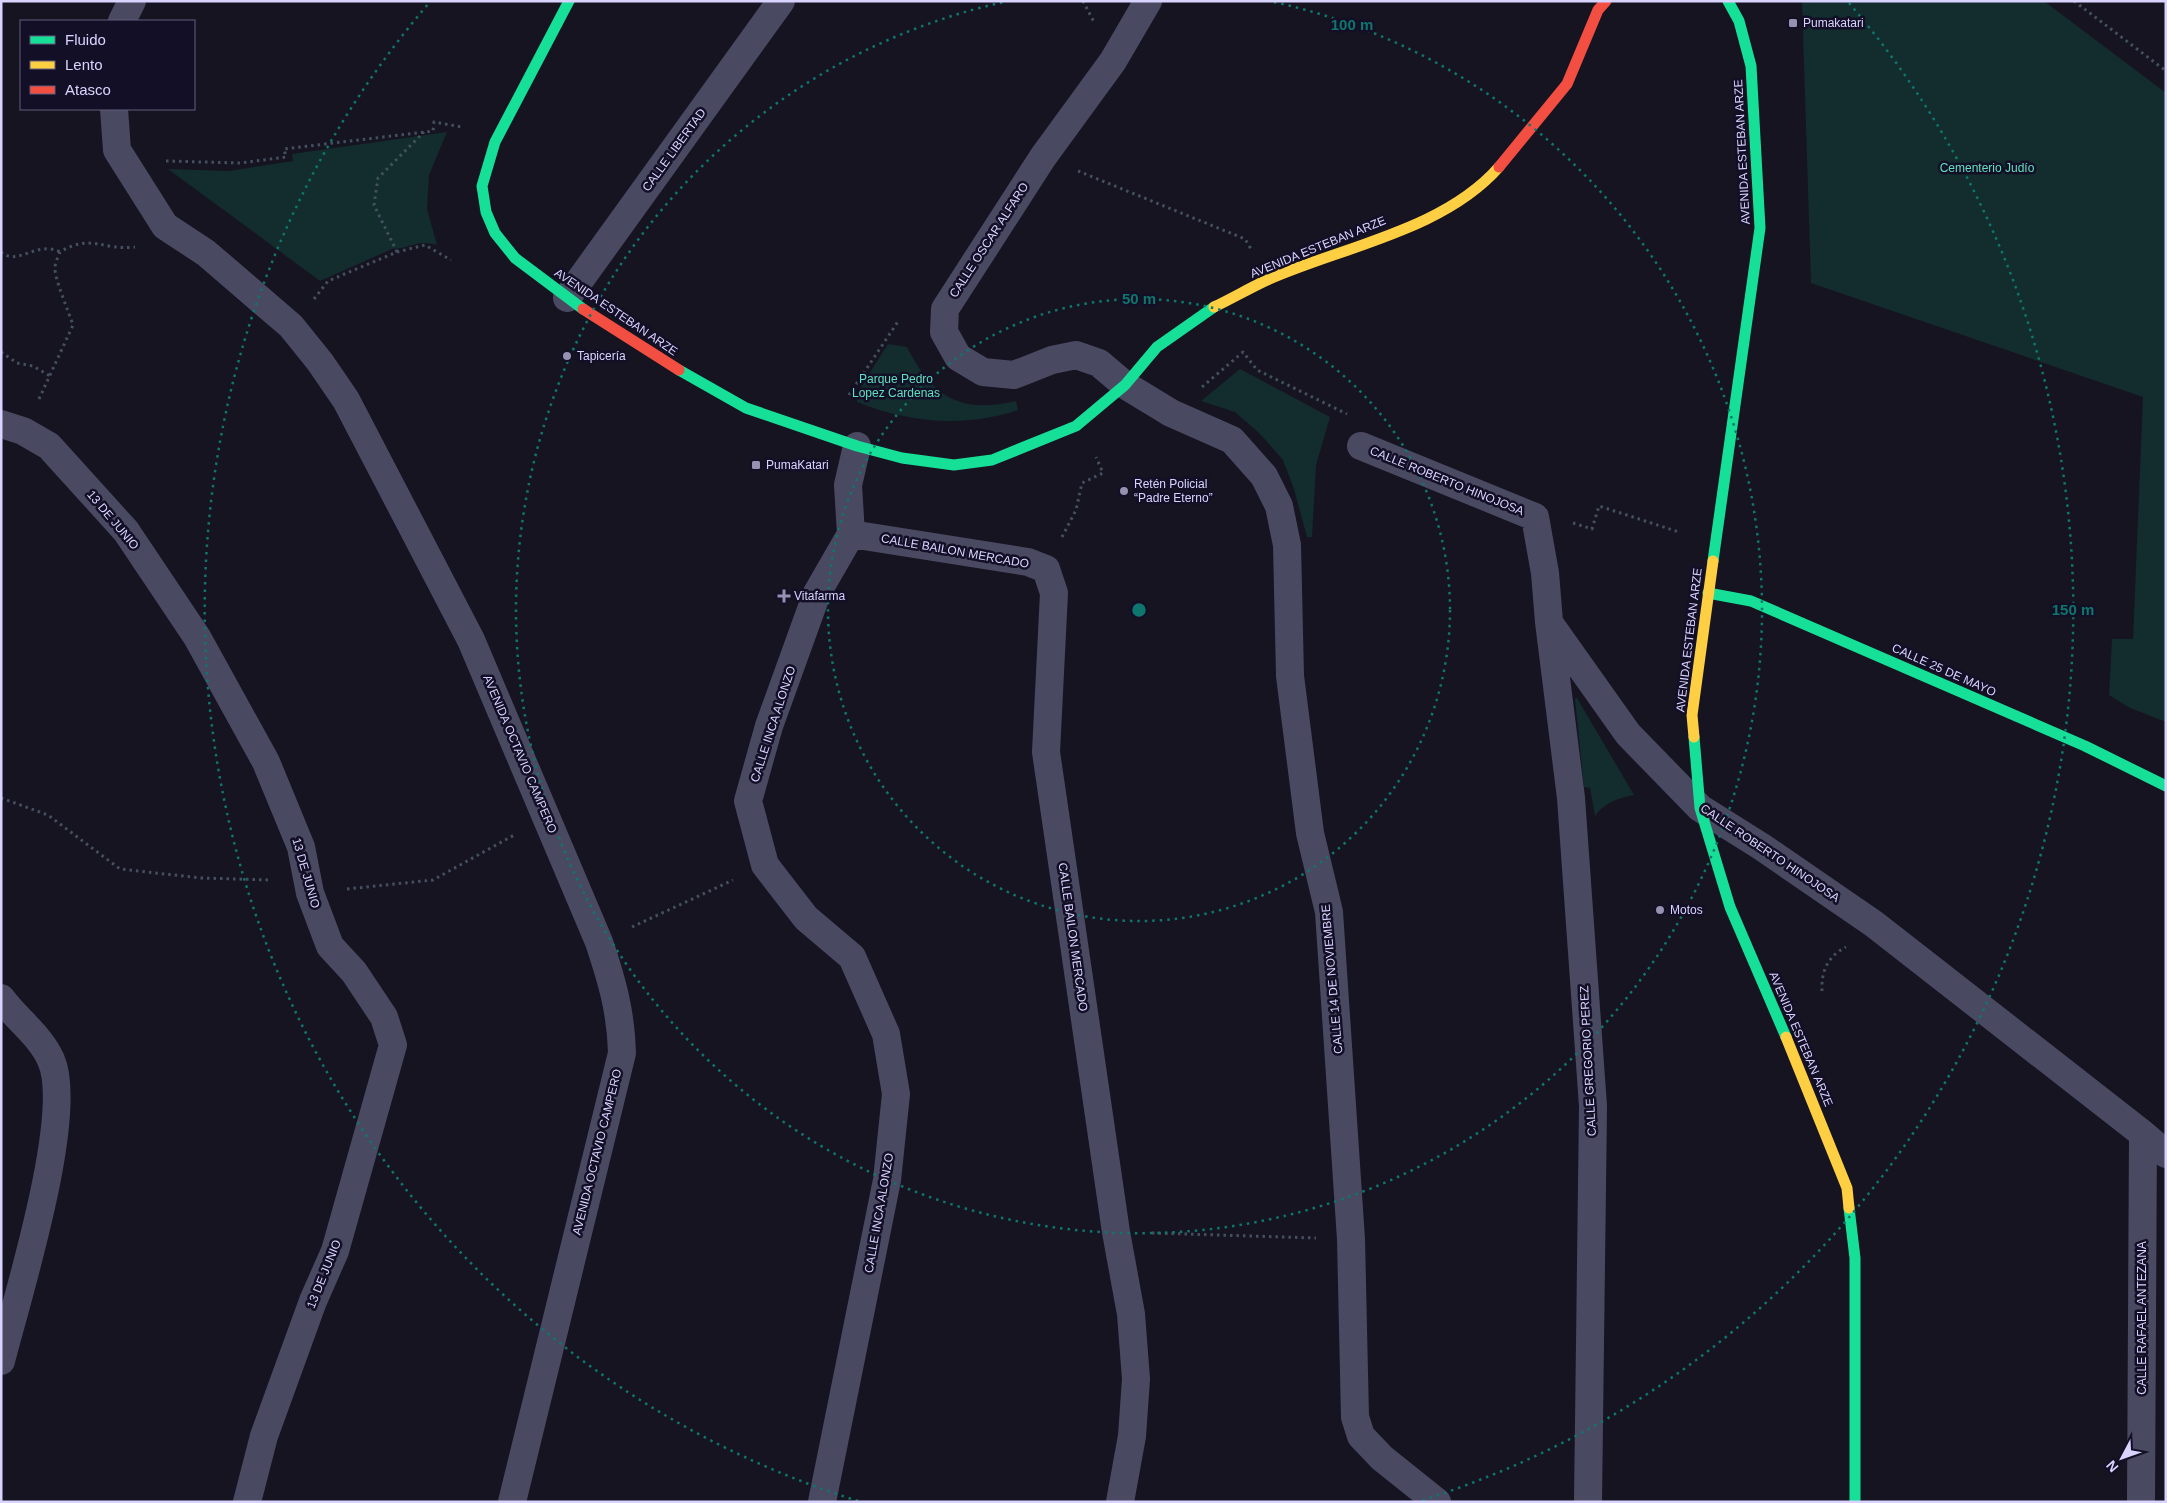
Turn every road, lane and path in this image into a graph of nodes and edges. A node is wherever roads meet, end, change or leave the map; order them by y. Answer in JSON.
{"nodes":[{"id":1,"x":132,"y":1,"type":"edge"},
{"id":2,"x":569,"y":1,"type":"edge"},
{"id":3,"x":781,"y":1,"type":"edge"},
{"id":4,"x":1148,"y":1,"type":"edge"},
{"id":5,"x":1606,"y":1,"type":"edge"},
{"id":6,"x":1728,"y":1,"type":"edge"},
{"id":7,"x":2074,"y":1,"type":"edge"},
{"id":8,"x":122,"y":20,"type":"edge"},
{"id":9,"x":2166,"y":72,"type":"edge"},
{"id":10,"x":114,"y":110,"type":"edge"},
{"id":11,"x":459,"y":126,"type":"dead end"},
{"id":12,"x":425,"y":131,"type":"junction"},
{"id":13,"x":1043,"y":157,"type":"junction"},
{"id":14,"x":160,"y":161,"type":"dead end"},
{"id":15,"x":165,"y":226,"type":"junction"},
{"id":16,"x":1251,"y":250,"type":"dead end"},
{"id":17,"x":1,"y":252,"type":"edge"},
{"id":18,"x":60,"y":252,"type":"junction"},
{"id":19,"x":397,"y":252,"type":"junction"},
{"id":20,"x":451,"y":260,"type":"dead end"},
{"id":21,"x":567,"y":298,"type":"junction"},
{"id":22,"x":899,"y":320,"type":"dead end"},
{"id":23,"x":291,"y":326,"type":"junction"},
{"id":24,"x":1,"y":352,"type":"edge"},
{"id":25,"x":50,"y":376,"type":"junction"},
{"id":26,"x":1124,"y":385,"type":"junction"},
{"id":27,"x":1199,"y":389,"type":"dead end"},
{"id":28,"x":849,"y":395,"type":"dead end"},
{"id":29,"x":1350,"y":415,"type":"dead end"},
{"id":30,"x":12,"y":428,"type":"edge"},
{"id":31,"x":857,"y":446,"type":"junction"},
{"id":32,"x":1361,"y":446,"type":"dead end"},
{"id":33,"x":1096,"y":457,"type":"dead end"},
{"id":34,"x":1076,"y":510,"type":"dead end"},
{"id":35,"x":1535,"y":517,"type":"junction"},
{"id":36,"x":1679,"y":532,"type":"dead end"},
{"id":37,"x":850,"y":534,"type":"junction"},
{"id":38,"x":1708,"y":593,"type":"junction"},
{"id":39,"x":1548,"y":622,"type":"junction"},
{"id":40,"x":2166,"y":786,"type":"edge"},
{"id":41,"x":1700,"y":808,"type":"junction"},
{"id":42,"x":765,"y":865,"type":"junction"},
{"id":43,"x":599,"y":942,"type":"junction"},
{"id":44,"x":1849,"y":946,"type":"dead end"},
{"id":45,"x":1822,"y":991,"type":"dead end"},
{"id":46,"x":1,"y":998,"type":"edge"},
{"id":47,"x":2143,"y":1134,"type":"junction"},
{"id":48,"x":2166,"y":1154,"type":"edge"},
{"id":49,"x":1116,"y":1232,"type":"junction"},
{"id":50,"x":1351,"y":1239,"type":"junction"},
{"id":51,"x":1,"y":1361,"type":"edge"},
{"id":52,"x":247,"y":1502,"type":"edge"},
{"id":53,"x":512,"y":1502,"type":"edge"},
{"id":54,"x":822,"y":1502,"type":"edge"},
{"id":55,"x":1120,"y":1502,"type":"edge"},
{"id":56,"x":1437,"y":1502,"type":"edge"},
{"id":57,"x":1588,"y":1502,"type":"edge"},
{"id":58,"x":1855,"y":1502,"type":"edge"},
{"id":59,"x":2141,"y":1502,"type":"edge"}],
"edges":[{"from":1,"to":8,"type":"street"},
{"from":2,"to":21,"type":"main road","name":"AVENIDA ESTEBAN ARZE"},
{"from":3,"to":21,"type":"street","name":"CALLE LIBERTAD"},
{"from":4,"to":13,"type":"street","name":"CALLE OSCAR ALFARO"},
{"from":5,"to":26,"type":"main road","name":"AVENIDA ESTEBAN ARZE"},
{"from":6,"to":38,"type":"main road","name":"AVENIDA ESTEBAN ARZE"},
{"from":7,"to":9,"type":"path"},
{"from":10,"to":15,"type":"street","name":"AVENIDA OCTAVIO CAMPERO"},
{"from":11,"to":12,"type":"path"},
{"from":12,"to":14,"type":"path"},
{"from":12,"to":19,"type":"path"},
{"from":13,"to":16,"type":"path"},
{"from":13,"to":26,"type":"street","name":"CALLE OSCAR ALFARO"},
{"from":15,"to":18,"type":"path"},
{"from":15,"to":23,"type":"street","name":"AVENIDA OCTAVIO CAMPERO"},
{"from":17,"to":18,"type":"path"},
{"from":18,"to":25,"type":"path"},
{"from":19,"to":20,"type":"path"},
{"from":19,"to":23,"type":"path"},
{"from":21,"to":31,"type":"main road","name":"AVENIDA ESTEBAN ARZE"},
{"from":22,"to":28,"type":"path"},
{"from":23,"to":43,"type":"street","name":"AVENIDA OCTAVIO CAMPERO"},
{"from":24,"to":25,"type":"path"},
{"from":25,"to":30,"type":"path"},
{"from":26,"to":31,"type":"main road","name":"AVENIDA ESTEBAN ARZE"},
{"from":26,"to":50,"type":"street","name":"CALLE 14 DE NOVIEMBRE"},
{"from":27,"to":29,"type":"path"},
{"from":30,"to":52,"type":"street","name":"13 DE JUNIO"},
{"from":31,"to":37,"type":"street"},
{"from":32,"to":35,"type":"street","name":"CALLE ROBERTO HINOJOSA"},
{"from":33,"to":34,"type":"path"},
{"from":35,"to":36,"type":"path"},
{"from":35,"to":39,"type":"street","name":"CALLE ROBERTO HINOJOSA"},
{"from":37,"to":42,"type":"street","name":"CALLE INCA ALONZO"},
{"from":37,"to":49,"type":"street","name":"CALLE BAILON MERCADO"},
{"from":38,"to":40,"type":"main road","name":"CALLE 25 DE MAYO"},
{"from":38,"to":41,"type":"main road","name":"AVENIDA ESTEBAN ARZE"},
{"from":39,"to":41,"type":"street","name":"CALLE ROBERTO HINOJOSA"},
{"from":39,"to":57,"type":"street","name":"CALLE GREGORIO PEREZ"},
{"from":41,"to":47,"type":"street","name":"CALLE ROBERTO HINOJOSA"},
{"from":41,"to":58,"type":"main road","name":"AVENIDA ESTEBAN ARZE"},
{"from":42,"to":43,"type":"path"},
{"from":42,"to":54,"type":"street","name":"CALLE INCA ALONZO"},
{"from":43,"to":53,"type":"street","name":"AVENIDA OCTAVIO CAMPERO"},
{"from":44,"to":45,"type":"path"},
{"from":46,"to":51,"type":"street"},
{"from":47,"to":48,"type":"street","name":"CALLE ROBERTO HINOJOSA"},
{"from":47,"to":59,"type":"street","name":"CALLE RAFAEL ANTEZANA"},
{"from":49,"to":50,"type":"path"},
{"from":49,"to":55,"type":"street","name":"CALLE BAILON MERCADO"},
{"from":50,"to":56,"type":"street","name":"CALLE 14 DE NOVIEMBRE"}]}
